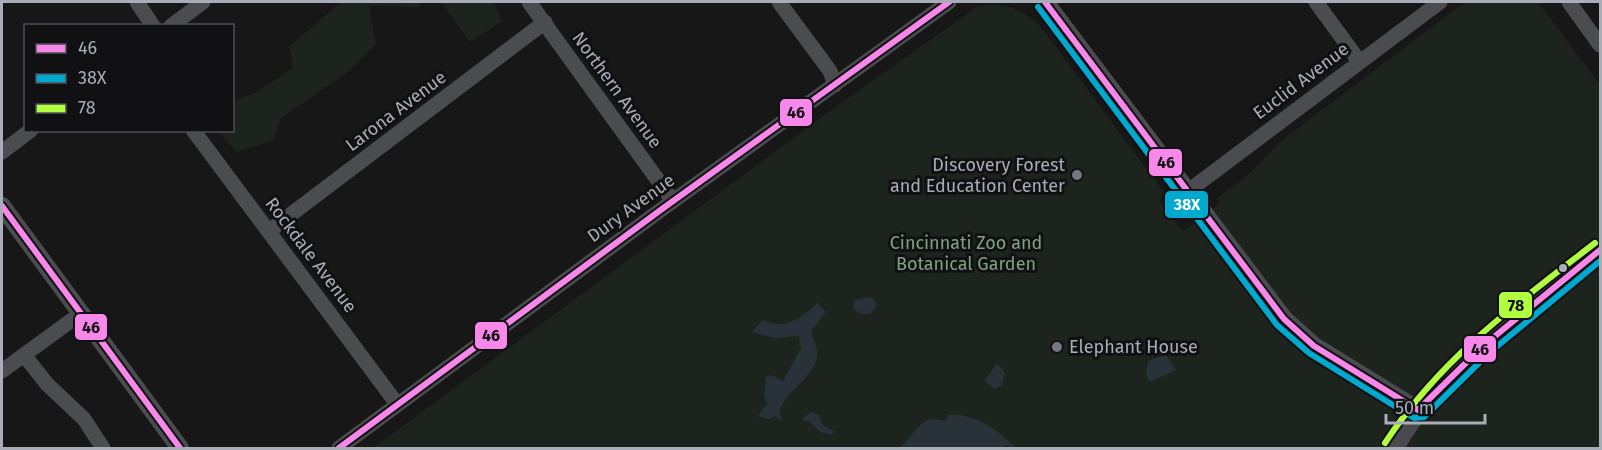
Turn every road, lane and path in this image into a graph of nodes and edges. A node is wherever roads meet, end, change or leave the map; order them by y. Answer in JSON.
{"nodes":[{"id":1,"x":137,"y":2,"type":"edge"},
{"id":2,"x":203,"y":2,"type":"edge"},
{"id":3,"x":529,"y":2,"type":"edge"},
{"id":4,"x":778,"y":2,"type":"edge"},
{"id":5,"x":949,"y":2,"type":"edge"},
{"id":6,"x":1045,"y":2,"type":"edge"},
{"id":7,"x":1316,"y":2,"type":"edge"},
{"id":8,"x":1440,"y":2,"type":"edge"},
{"id":9,"x":1569,"y":2,"type":"edge"},
{"id":10,"x":545,"y":22,"type":"junction"},
{"id":11,"x":152,"y":24,"type":"edge"},
{"id":12,"x":174,"y":24,"type":"edge"},
{"id":13,"x":1600,"y":45,"type":"edge"},
{"id":14,"x":1359,"y":61,"type":"junction"},
{"id":15,"x":835,"y":85,"type":"junction"},
{"id":16,"x":28,"y":132,"type":"edge"},
{"id":17,"x":195,"y":132,"type":"edge"},
{"id":18,"x":2,"y":152,"type":"edge"},
{"id":19,"x":1187,"y":192,"type":"junction"},
{"id":20,"x":673,"y":201,"type":"junction"},
{"id":21,"x":2,"y":206,"type":"edge"},
{"id":22,"x":269,"y":231,"type":"junction"},
{"id":23,"x":1600,"y":250,"type":"edge"},
{"id":24,"x":80,"y":314,"type":"junction"},
{"id":25,"x":24,"y":355,"type":"junction"},
{"id":26,"x":2,"y":371,"type":"edge"},
{"id":27,"x":397,"y":404,"type":"junction"},
{"id":28,"x":1418,"y":410,"type":"junction"},
{"id":29,"x":103,"y":448,"type":"edge"},
{"id":30,"x":180,"y":448,"type":"edge"},
{"id":31,"x":339,"y":448,"type":"edge"},
{"id":32,"x":1393,"y":448,"type":"edge"}],
"edges":[{"from":1,"to":11,"type":"street"},
{"from":2,"to":12,"type":"street"},
{"from":3,"to":10,"type":"street","name":"Northern Avenue"},
{"from":4,"to":15,"type":"street"},
{"from":5,"to":15,"type":"street","name":"Dury Avenue"},
{"from":6,"to":19,"type":"street"},
{"from":7,"to":14,"type":"street"},
{"from":8,"to":14,"type":"street","name":"Euclid Avenue"},
{"from":9,"to":13,"type":"street"},
{"from":10,"to":20,"type":"street","name":"Northern Avenue"},
{"from":10,"to":22,"type":"street","name":"Larona Avenue"},
{"from":14,"to":19,"type":"street","name":"Euclid Avenue"},
{"from":15,"to":20,"type":"street","name":"Dury Avenue"},
{"from":16,"to":18,"type":"street"},
{"from":17,"to":22,"type":"street","name":"Rockdale Avenue"},
{"from":19,"to":28,"type":"street"},
{"from":20,"to":27,"type":"street","name":"Dury Avenue"},
{"from":21,"to":24,"type":"street"},
{"from":22,"to":27,"type":"street","name":"Rockdale Avenue"},
{"from":23,"to":28,"type":"main road"},
{"from":24,"to":25,"type":"street"},
{"from":24,"to":30,"type":"street"},
{"from":25,"to":26,"type":"street"},
{"from":25,"to":29,"type":"street"},
{"from":27,"to":31,"type":"street","name":"Dury Avenue"},
{"from":28,"to":32,"type":"main road"}]}
